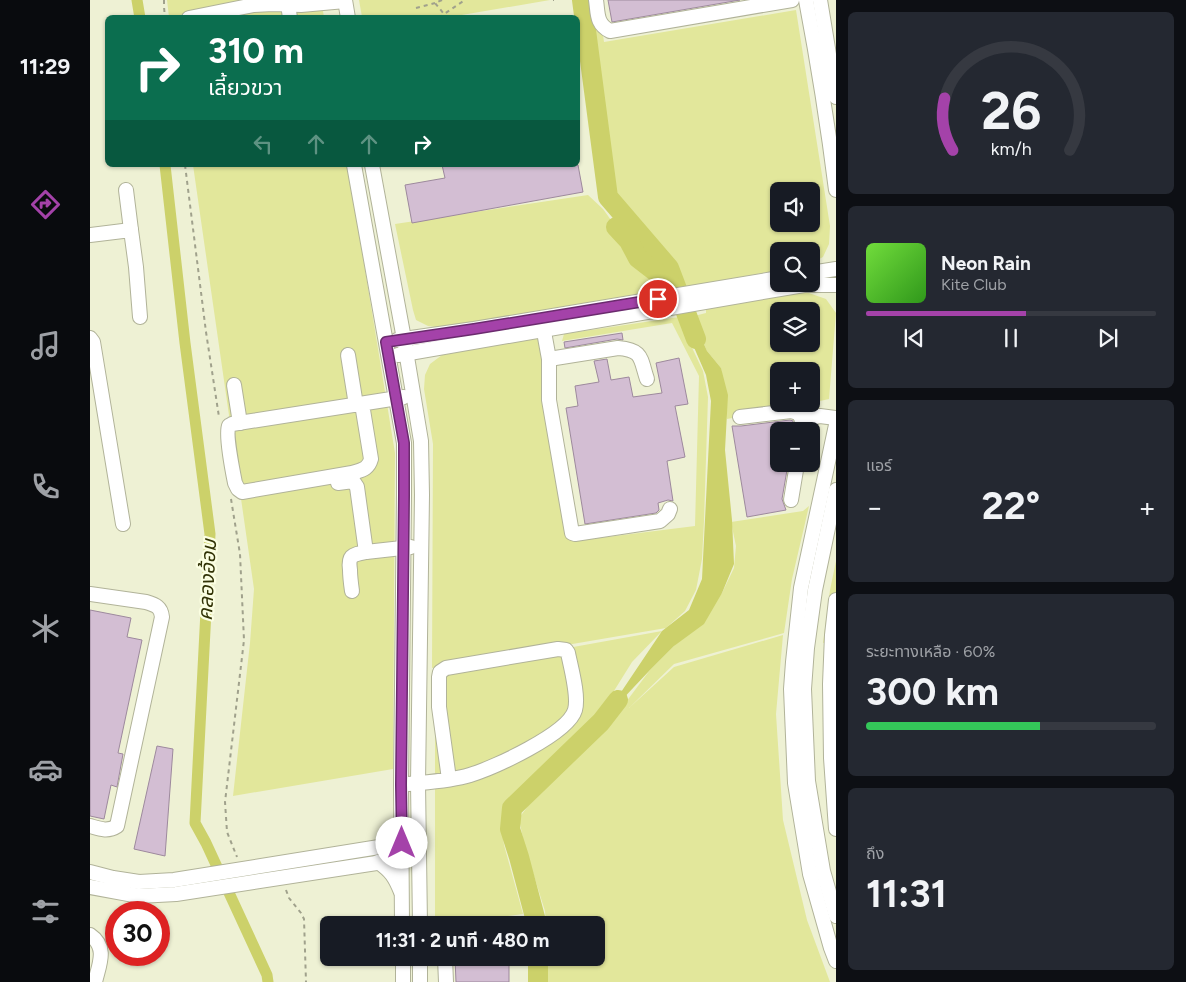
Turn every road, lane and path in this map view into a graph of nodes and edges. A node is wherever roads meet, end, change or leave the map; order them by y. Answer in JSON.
{"nodes":[{"id":1,"x":164,"y":0,"type":"edge"},
{"id":2,"x":442,"y":0,"type":"edge"},
{"id":3,"x":465,"y":0,"type":"edge"},
{"id":4,"x":596,"y":0,"type":"edge"},
{"id":5,"x":792,"y":0,"type":"edge"},
{"id":6,"x":806,"y":0,"type":"edge"},
{"id":7,"x":820,"y":0,"type":"edge"},
{"id":8,"x":345,"y":1,"type":"edge"},
{"id":9,"x":328,"y":2,"type":"edge"},
{"id":10,"x":770,"y":2,"type":"edge"},
{"id":11,"x":435,"y":3,"type":"junction"},
{"id":12,"x":416,"y":8,"type":"dead end"},
{"id":13,"x":289,"y":11,"type":"edge"},
{"id":14,"x":444,"y":14,"type":"joint"},
{"id":15,"x":165,"y":15,"type":"edge"},
{"id":16,"x":204,"y":15,"type":"edge"},
{"id":17,"x":330,"y":15,"type":"edge"},
{"id":18,"x":347,"y":15,"type":"edge"},
{"id":19,"x":825,"y":37,"type":"edge"},
{"id":20,"x":836,"y":98,"type":"edge"},
{"id":21,"x":185,"y":167,"type":"edge"},
{"id":22,"x":354,"y":167,"type":"edge"},
{"id":23,"x":372,"y":167,"type":"edge"},
{"id":24,"x":126,"y":190,"type":"dead end"},
{"id":25,"x":836,"y":190,"type":"edge"},
{"id":26,"x":131,"y":230,"type":"junction"},
{"id":27,"x":90,"y":235,"type":"edge"},
{"id":28,"x":836,"y":269,"type":"edge"},
{"id":29,"x":820,"y":272,"type":"edge"},
{"id":30,"x":770,"y":280,"type":"edge"},
{"id":31,"x":836,"y":285,"type":"edge"},
{"id":32,"x":693,"y":298,"type":"junction"},
{"id":33,"x":140,"y":317,"type":"dead end"},
{"id":34,"x":543,"y":324,"type":"junction"},
{"id":35,"x":90,"y":338,"type":"edge"},
{"id":36,"x":386,"y":342,"type":"junction"},
{"id":37,"x":405,"y":346,"type":"junction"},
{"id":38,"x":348,"y":356,"type":"dead end"},
{"id":39,"x":389,"y":357,"type":"junction"},
{"id":40,"x":549,"y":360,"type":"junction"},
{"id":41,"x":647,"y":379,"type":"dead end"},
{"id":42,"x":234,"y":385,"type":"dead end"},
{"id":43,"x":414,"y":395,"type":"junction"},
{"id":44,"x":396,"y":398,"type":"junction"},
{"id":45,"x":359,"y":404,"type":"junction"},
{"id":46,"x":740,"y":417,"type":"dead end"},
{"id":47,"x":836,"y":418,"type":"edge"},
{"id":48,"x":219,"y":419,"type":"dead end"},
{"id":49,"x":801,"y":422,"type":"edge"},
{"id":50,"x":808,"y":422,"type":"edge"},
{"id":51,"x":240,"y":423,"type":"junction"},
{"id":52,"x":836,"y":425,"type":"edge"},
{"id":53,"x":795,"y":472,"type":"edge"},
{"id":54,"x":836,"y":490,"type":"edge"},
{"id":55,"x":233,"y":498,"type":"joint"},
{"id":56,"x":792,"y":500,"type":"dead end"},
{"id":57,"x":670,"y":509,"type":"dead end"},
{"id":58,"x":123,"y":524,"type":"dead end"},
{"id":59,"x":421,"y":546,"type":"junction"},
{"id":60,"x":404,"y":548,"type":"junction"},
{"id":61,"x":366,"y":552,"type":"junction"},
{"id":62,"x":352,"y":591,"type":"dead end"},
{"id":63,"x":90,"y":594,"type":"edge"},
{"id":64,"x":836,"y":600,"type":"edge"},
{"id":65,"x":801,"y":647,"type":"junction"},
{"id":66,"x":831,"y":652,"type":"junction"},
{"id":67,"x":792,"y":662,"type":"junction"},
{"id":68,"x":807,"y":665,"type":"junction"},
{"id":69,"x":831,"y":666,"type":"junction"},
{"id":70,"x":449,"y":779,"type":"junction"},
{"id":71,"x":418,"y":783,"type":"junction"},
{"id":72,"x":401,"y":785,"type":"junction"},
{"id":73,"x":402,"y":818,"type":"junction"},
{"id":74,"x":90,"y":826,"type":"edge"},
{"id":75,"x":836,"y":829,"type":"edge"},
{"id":76,"x":420,"y":840,"type":"junction"},
{"id":77,"x":402,"y":843,"type":"junction"},
{"id":78,"x":376,"y":848,"type":"junction"},
{"id":79,"x":420,"y":856,"type":"junction"},
{"id":80,"x":402,"y":859,"type":"junction"},
{"id":81,"x":378,"y":862,"type":"junction"},
{"id":82,"x":242,"y":869,"type":"junction"},
{"id":83,"x":90,"y":872,"type":"edge"},
{"id":84,"x":284,"y":878,"type":"junction"},
{"id":85,"x":90,"y":888,"type":"edge"},
{"id":86,"x":402,"y":895,"type":"junction"},
{"id":87,"x":402,"y":916,"type":"edge"},
{"id":88,"x":420,"y":916,"type":"edge"},
{"id":89,"x":836,"y":916,"type":"edge"},
{"id":90,"x":90,"y":935,"type":"edge"},
{"id":91,"x":836,"y":962,"type":"edge"},
{"id":92,"x":402,"y":966,"type":"edge"},
{"id":93,"x":420,"y":966,"type":"edge"},
{"id":94,"x":445,"y":966,"type":"edge"},
{"id":95,"x":95,"y":982,"type":"edge"},
{"id":96,"x":306,"y":982,"type":"edge"},
{"id":97,"x":403,"y":982,"type":"edge"},
{"id":98,"x":420,"y":982,"type":"edge"},
{"id":99,"x":446,"y":982,"type":"edge"}],
"edges":[{"from":1,"to":15,"type":"path"},
{"from":2,"to":11,"type":"path"},
{"from":3,"to":14,"type":"path"},
{"from":4,"to":10,"type":"street"},
{"from":5,"to":10,"type":"street"},
{"from":6,"to":19,"type":"street"},
{"from":7,"to":19,"type":"street"},
{"from":8,"to":9,"type":"street"},
{"from":8,"to":18,"type":"street"},
{"from":9,"to":13,"type":"street"},
{"from":9,"to":17,"type":"street"},
{"from":11,"to":12,"type":"path"},
{"from":11,"to":14,"type":"path"},
{"from":13,"to":16,"type":"street"},
{"from":19,"to":20,"type":"street"},
{"from":19,"to":25,"type":"street"},
{"from":21,"to":48,"type":"path"},
{"from":22,"to":36,"type":"street"},
{"from":23,"to":37,"type":"street"},
{"from":24,"to":26,"type":"street"},
{"from":26,"to":27,"type":"street"},
{"from":26,"to":33,"type":"street"},
{"from":28,"to":29,"type":"street"},
{"from":30,"to":32,"type":"street"},
{"from":31,"to":32,"type":"street"},
{"from":32,"to":34,"type":"street"},
{"from":34,"to":37,"type":"street"},
{"from":34,"to":40,"type":"street"},
{"from":35,"to":58,"type":"street"},
{"from":36,"to":37,"type":"street"},
{"from":36,"to":39,"type":"street"},
{"from":37,"to":39,"type":"street"},
{"from":37,"to":43,"type":"street"},
{"from":38,"to":45,"type":"street"},
{"from":39,"to":44,"type":"street"},
{"from":40,"to":41,"type":"street"},
{"from":40,"to":57,"type":"street"},
{"from":42,"to":51,"type":"street"},
{"from":43,"to":44,"type":"street"},
{"from":43,"to":59,"type":"street"},
{"from":44,"to":45,"type":"street"},
{"from":44,"to":60,"type":"street"},
{"from":45,"to":51,"type":"street"},
{"from":45,"to":51,"type":"street"},
{"from":46,"to":49,"type":"street"},
{"from":47,"to":50,"type":"street"},
{"from":52,"to":65,"type":"street"},
{"from":53,"to":56,"type":"street"},
{"from":54,"to":65,"type":"street"},
{"from":55,"to":61,"type":"street"},
{"from":55,"to":82,"type":"path"},
{"from":59,"to":60,"type":"street"},
{"from":59,"to":71,"type":"street"},
{"from":60,"to":61,"type":"street"},
{"from":60,"to":72,"type":"street"},
{"from":61,"to":62,"type":"street"},
{"from":63,"to":74,"type":"street"},
{"from":64,"to":66,"type":"street"},
{"from":65,"to":66,"type":"street"},
{"from":65,"to":67,"type":"street"},
{"from":65,"to":68,"type":"street"},
{"from":66,"to":69,"type":"street"},
{"from":67,"to":68,"type":"street"},
{"from":67,"to":91,"type":"street"},
{"from":68,"to":69,"type":"street"},
{"from":68,"to":89,"type":"street"},
{"from":69,"to":75,"type":"street"},
{"from":70,"to":70,"type":"street"},
{"from":70,"to":71,"type":"street"},
{"from":71,"to":72,"type":"street"},
{"from":71,"to":76,"type":"street"},
{"from":72,"to":73,"type":"street"},
{"from":73,"to":77,"type":"street"},
{"from":73,"to":78,"type":"street"},
{"from":76,"to":77,"type":"street"},
{"from":76,"to":79,"type":"street"},
{"from":77,"to":78,"type":"street"},
{"from":77,"to":80,"type":"street"},
{"from":78,"to":82,"type":"street"},
{"from":79,"to":80,"type":"street"},
{"from":79,"to":88,"type":"street"},
{"from":80,"to":81,"type":"street"},
{"from":80,"to":86,"type":"street"},
{"from":81,"to":84,"type":"street"},
{"from":81,"to":86,"type":"street"},
{"from":82,"to":83,"type":"street"},
{"from":84,"to":85,"type":"street"},
{"from":84,"to":96,"type":"path"},
{"from":86,"to":87,"type":"street"},
{"from":90,"to":95,"type":"street"},
{"from":92,"to":97,"type":"street"},
{"from":93,"to":98,"type":"street"},
{"from":94,"to":99,"type":"street"}]}
